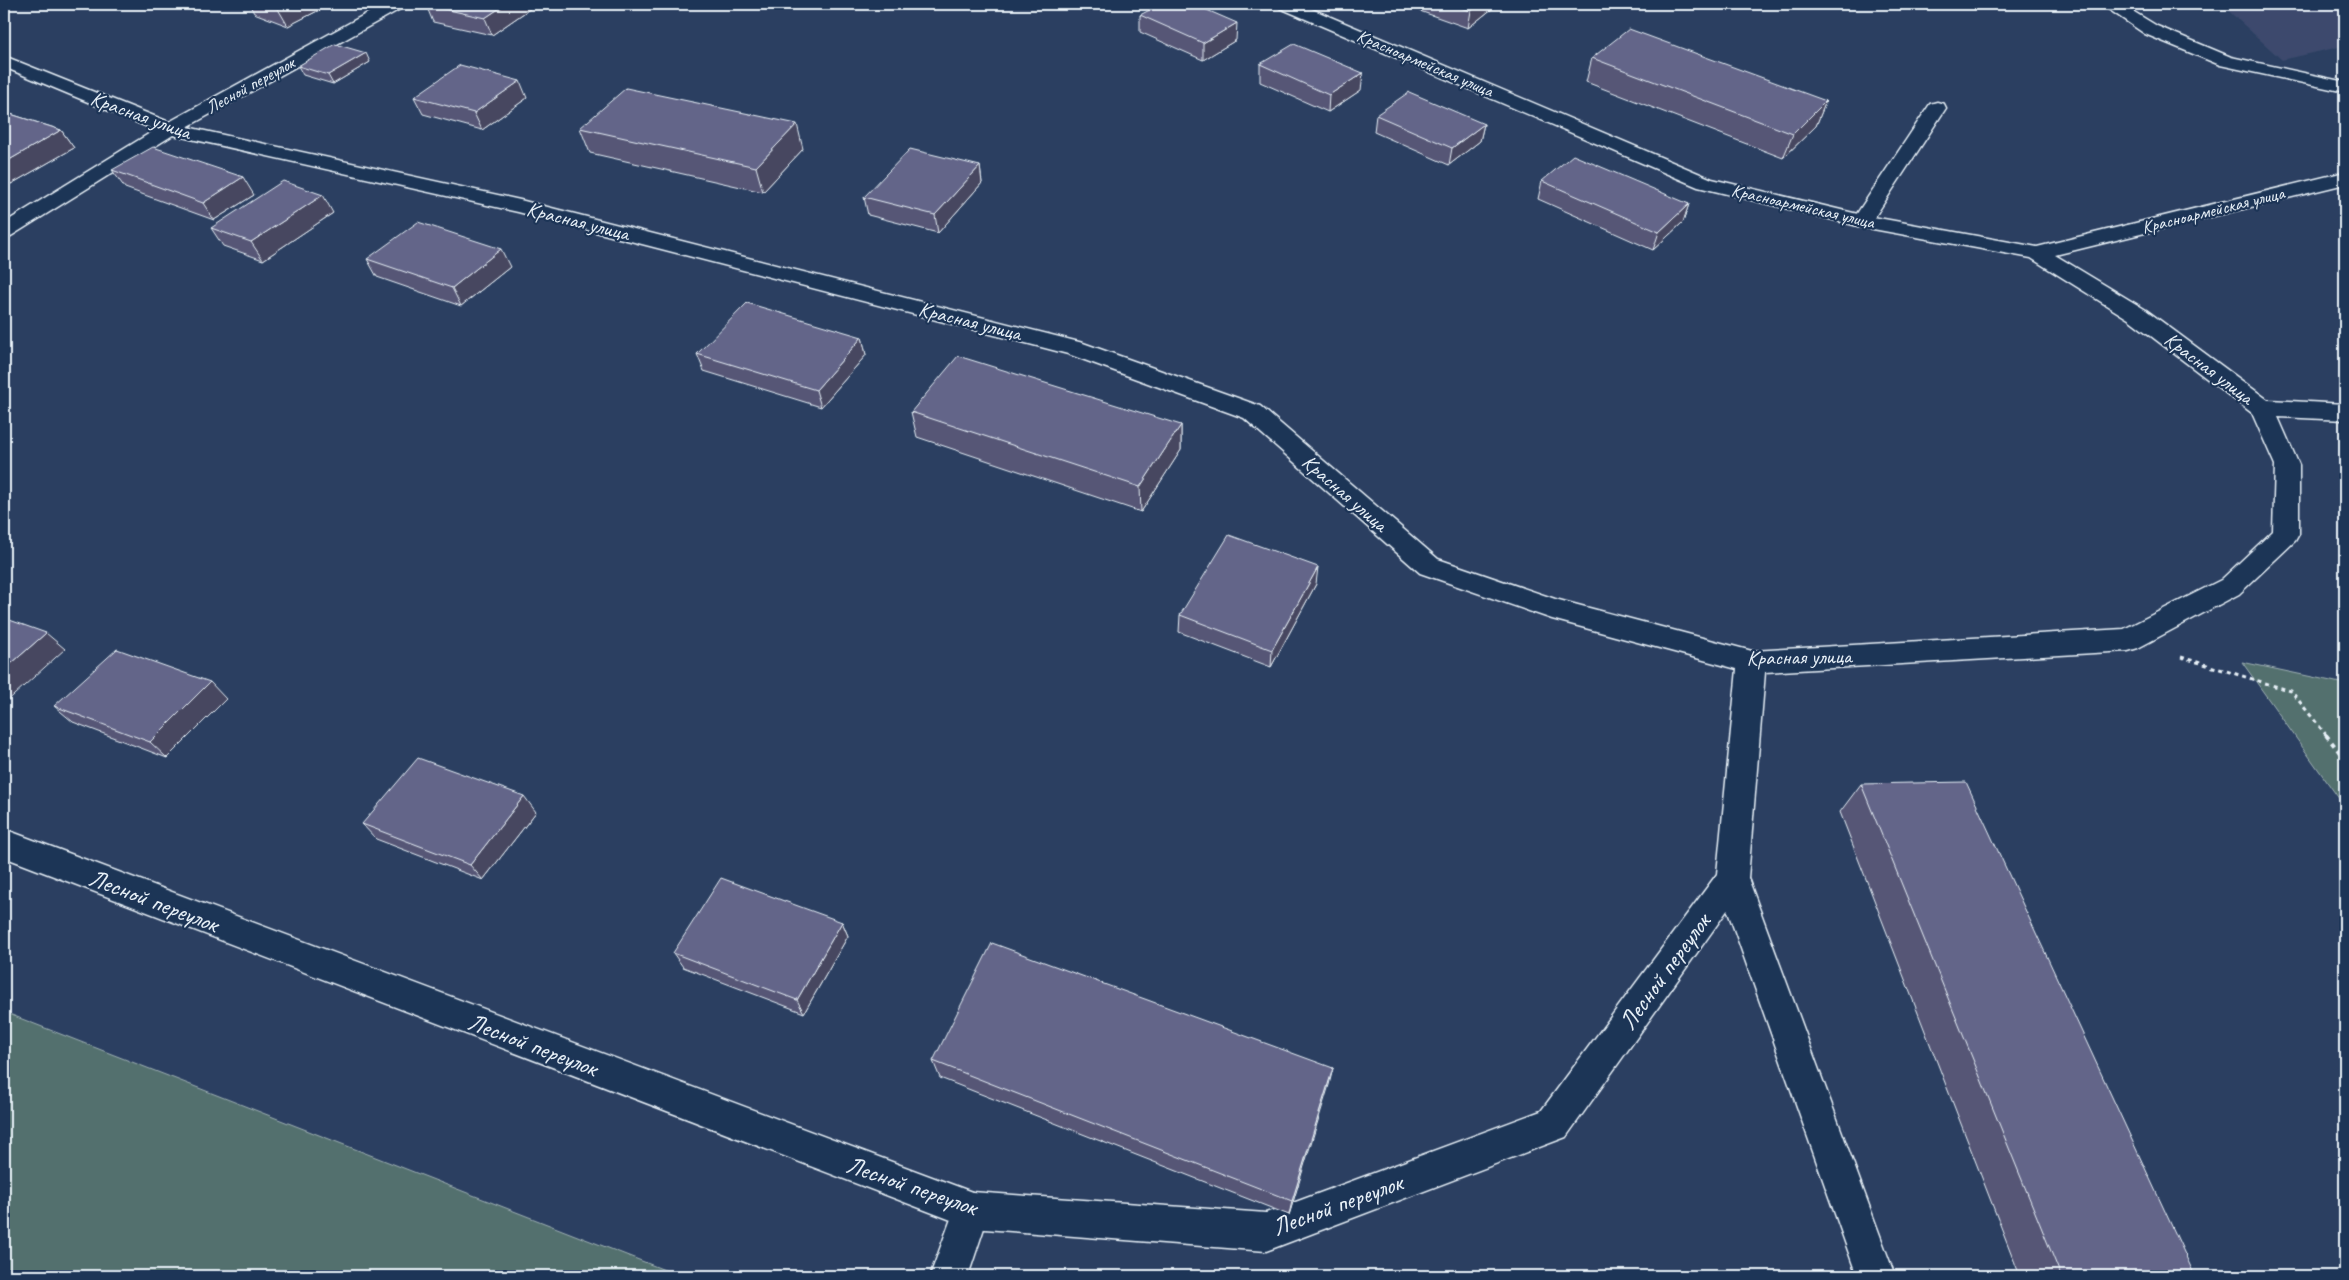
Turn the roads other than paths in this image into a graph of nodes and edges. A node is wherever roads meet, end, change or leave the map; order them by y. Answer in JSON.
{"nodes":[{"id":1,"x":396,"y":4,"type":"edge"},
{"id":2,"x":1286,"y":4,"type":"edge"},
{"id":3,"x":2110,"y":4,"type":"edge"},
{"id":4,"x":4,"y":61,"type":"edge"},
{"id":5,"x":2345,"y":88,"type":"edge"},
{"id":6,"x":1937,"y":108,"type":"dead end"},
{"id":7,"x":170,"y":129,"type":"junction"},
{"id":8,"x":2345,"y":178,"type":"edge"},
{"id":9,"x":1862,"y":221,"type":"junction"},
{"id":10,"x":4,"y":232,"type":"edge"},
{"id":11,"x":2036,"y":253,"type":"junction"},
{"id":12,"x":2262,"y":408,"type":"junction"},
{"id":13,"x":2345,"y":412,"type":"edge"},
{"id":14,"x":1752,"y":662,"type":"junction"},
{"id":15,"x":4,"y":844,"type":"edge"},
{"id":16,"x":1732,"y":878,"type":"junction"},
{"id":17,"x":972,"y":1210,"type":"junction"},
{"id":18,"x":949,"y":1276,"type":"edge"},
{"id":19,"x":1876,"y":1276,"type":"edge"}],
"edges":[{"from":1,"to":7,"type":"street","name":"Лесной переулок"},
{"from":2,"to":9,"type":"street","name":"Красноармейская улица"},
{"from":3,"to":5,"type":"street"},
{"from":4,"to":7,"type":"street","name":"Красная улица"},
{"from":6,"to":9,"type":"street"},
{"from":7,"to":10,"type":"street","name":"Лесной переулок"},
{"from":7,"to":14,"type":"street","name":"Красная улица"},
{"from":8,"to":11,"type":"street","name":"Красноармейская улица"},
{"from":9,"to":11,"type":"street","name":"Красноармейская улица"},
{"from":11,"to":12,"type":"street","name":"Красная улица"},
{"from":12,"to":13,"type":"street"},
{"from":12,"to":14,"type":"street","name":"Красная улица"},
{"from":14,"to":16,"type":"street"},
{"from":15,"to":17,"type":"street","name":"Лесной переулок"},
{"from":16,"to":17,"type":"street","name":"Лесной переулок"},
{"from":16,"to":19,"type":"street"},
{"from":17,"to":18,"type":"street"}]}
